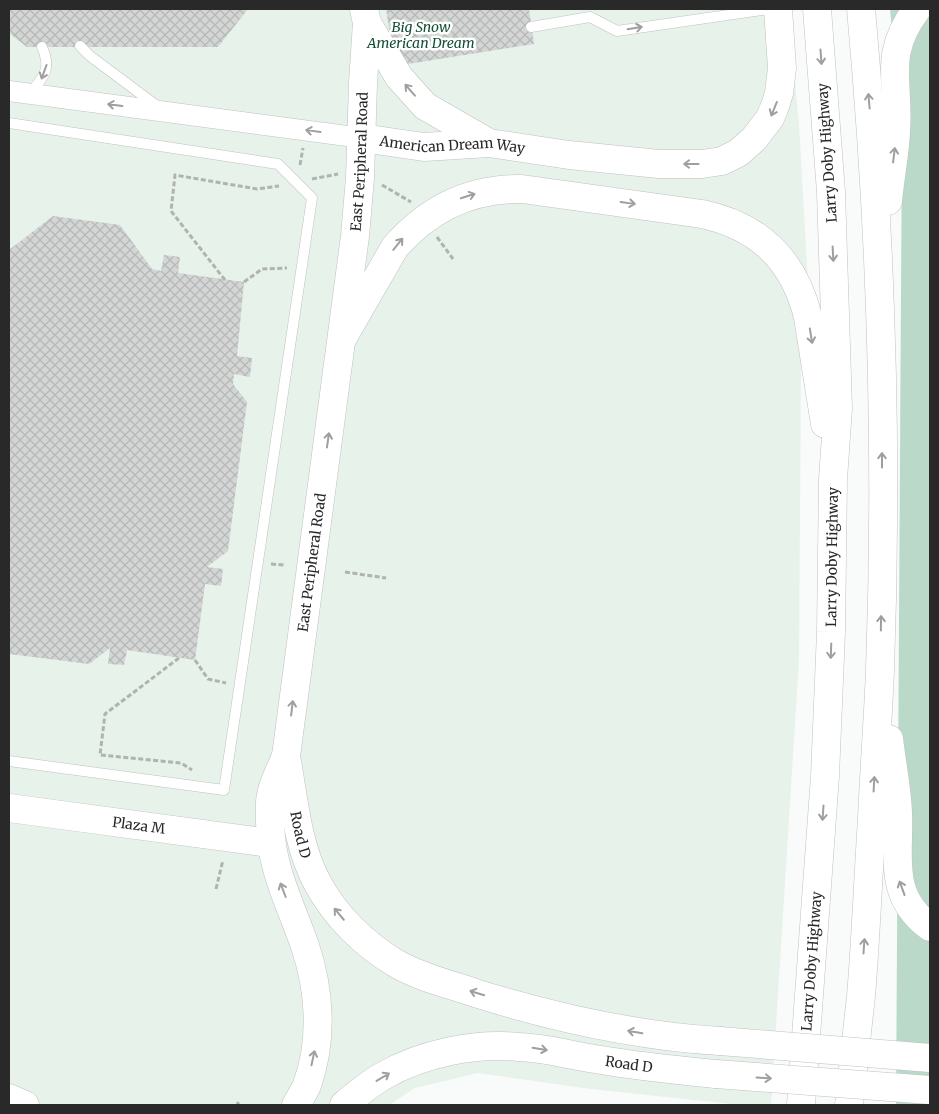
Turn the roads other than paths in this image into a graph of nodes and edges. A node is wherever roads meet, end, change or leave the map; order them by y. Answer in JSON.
{"nodes":[{"id":1,"x":769,"y":9,"type":"edge"},
{"id":2,"x":778,"y":9,"type":"edge"},
{"id":3,"x":817,"y":9,"type":"edge"},
{"id":4,"x":861,"y":9,"type":"edge"},
{"id":5,"x":917,"y":9,"type":"edge"},
{"id":6,"x":589,"y":13,"type":"edge"},
{"id":7,"x":366,"y":16,"type":"edge"},
{"id":8,"x":531,"y":27,"type":"dead end"},
{"id":9,"x":80,"y":46,"type":"dead end"},
{"id":10,"x":42,"y":47,"type":"dead end"},
{"id":11,"x":9,"y":91,"type":"edge"},
{"id":12,"x":29,"y":94,"type":"junction"},
{"id":13,"x":164,"y":112,"type":"junction"},
{"id":14,"x":9,"y":122,"type":"edge"},
{"id":15,"x":362,"y":138,"type":"junction"},
{"id":16,"x":489,"y":144,"type":"junction"},
{"id":17,"x":878,"y":272,"type":"junction"},
{"id":18,"x":342,"y":339,"type":"junction"},
{"id":19,"x":833,"y":479,"type":"junction"},
{"id":20,"x":880,"y":672,"type":"junction"},
{"id":21,"x":286,"y":756,"type":"junction"},
{"id":22,"x":9,"y":761,"type":"edge"},
{"id":23,"x":9,"y":808,"type":"edge"},
{"id":24,"x":270,"y":843,"type":"junction"},
{"id":25,"x":930,"y":927,"type":"edge"},
{"id":26,"x":861,"y":995,"type":"junction"},
{"id":27,"x":930,"y":1058,"type":"edge"},
{"id":28,"x":930,"y":1090,"type":"edge"},
{"id":29,"x":9,"y":1098,"type":"edge"},
{"id":30,"x":25,"y":1105,"type":"edge"},
{"id":31,"x":296,"y":1105,"type":"edge"},
{"id":32,"x":344,"y":1105,"type":"edge"},
{"id":33,"x":801,"y":1105,"type":"edge"},
{"id":34,"x":849,"y":1105,"type":"edge"},
{"id":35,"x":868,"y":1105,"type":"edge"}],
"edges":[{"from":6,"to":1,"type":"lane","one_way":true},
{"from":2,"to":16,"type":"main road","name":"American Dream Way","one_way":true},
{"from":3,"to":19,"type":"main road","name":"Larry Doby Highway","one_way":true},
{"from":17,"to":4,"type":"main road","one_way":true},
{"from":17,"to":5,"type":"main road","one_way":true},
{"from":6,"to":8,"type":"lane"},
{"from":7,"to":15,"type":"main road","name":"East Peripheral Road"},
{"from":16,"to":7,"type":"main road","one_way":true},
{"from":9,"to":13,"type":"lane"},
{"from":10,"to":12,"type":"lane","one_way":true},
{"from":11,"to":12,"type":"street","name":"American Dream Way"},
{"from":13,"to":12,"type":"street","name":"American Dream Way","one_way":true},
{"from":15,"to":13,"type":"street","name":"American Dream Way","one_way":true},
{"from":14,"to":22,"type":"lane"},
{"from":15,"to":16,"type":"main road","name":"American Dream Way"},
{"from":15,"to":18,"type":"main road","name":"East Peripheral Road"},
{"from":20,"to":17,"type":"main road","one_way":true},
{"from":18,"to":19,"type":"main road","one_way":true},
{"from":21,"to":18,"type":"main road","name":"East Peripheral Road","one_way":true},
{"from":19,"to":33,"type":"main road","name":"Larry Doby Highway","one_way":true},
{"from":25,"to":20,"type":"main road","one_way":true},
{"from":26,"to":20,"type":"main road","one_way":true},
{"from":21,"to":24,"type":"main road","name":"East Peripheral Road"},
{"from":27,"to":21,"type":"main road","name":"Road D","one_way":true,"bridge":true},
{"from":23,"to":24,"type":"main road","name":"Plaza M"},
{"from":31,"to":24,"type":"main road","name":"East Peripheral Road","one_way":true},
{"from":26,"to":34,"type":"main road"},
{"from":26,"to":35,"type":"main road"},
{"from":32,"to":28,"type":"main road","name":"Road D","one_way":true,"bridge":true},
{"from":29,"to":30,"type":"main road"}]}
